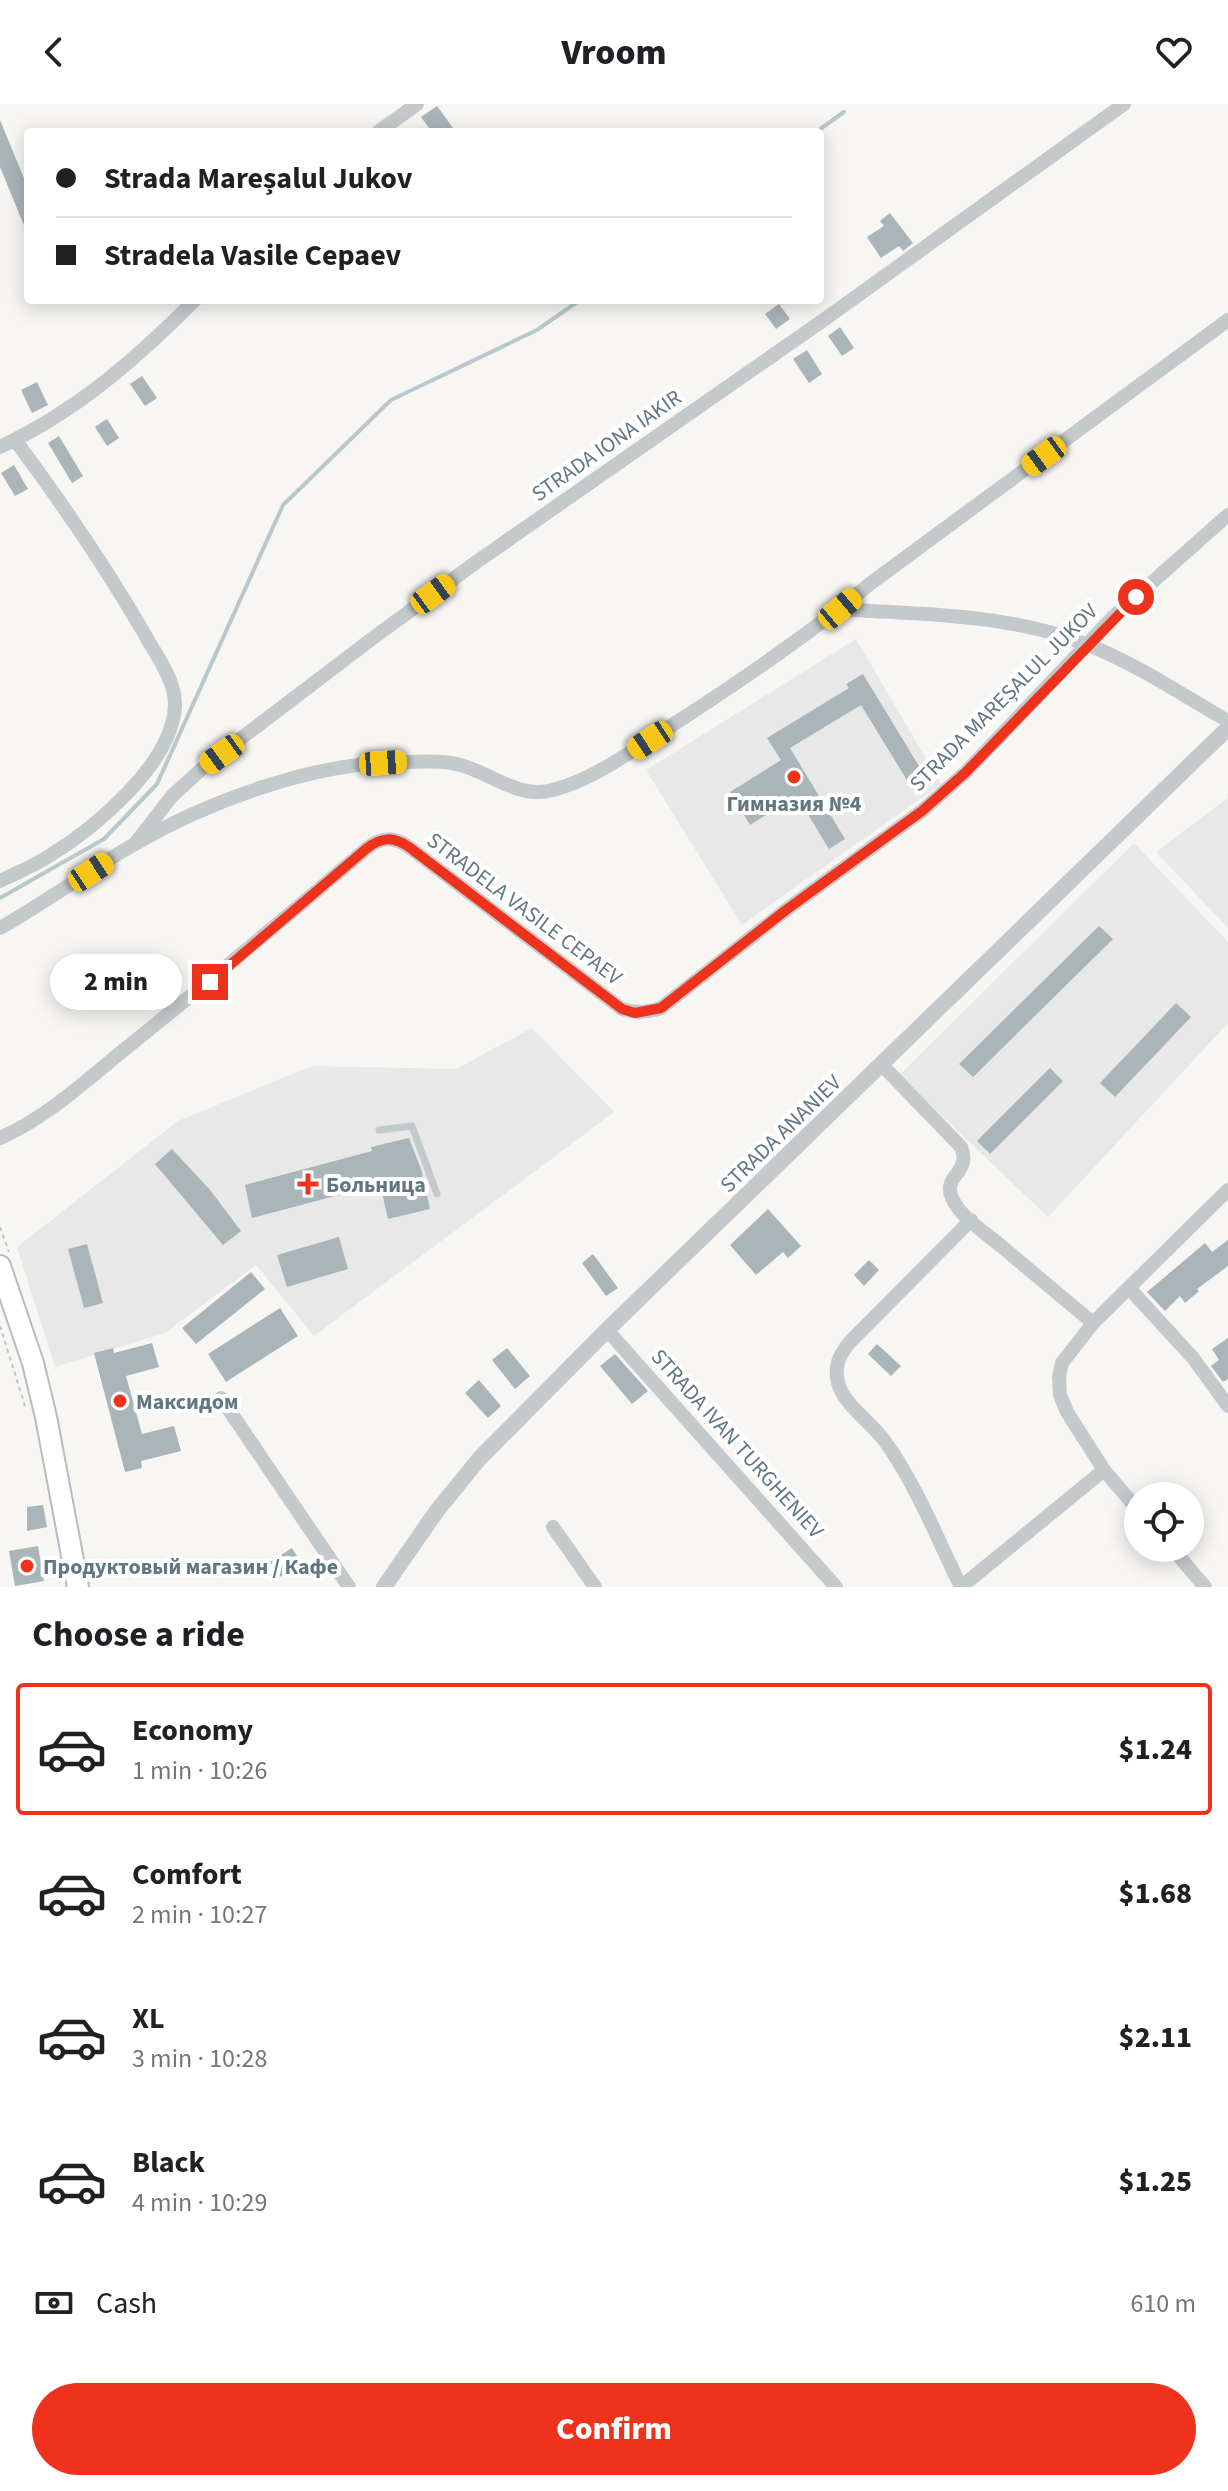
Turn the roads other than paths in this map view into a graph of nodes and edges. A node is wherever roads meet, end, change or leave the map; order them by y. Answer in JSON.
{"nodes":[{"id":1,"x":417,"y":104,"type":"edge"},
{"id":2,"x":1124,"y":104,"type":"edge"},
{"id":3,"x":384,"y":128,"type":"edge"},
{"id":4,"x":191,"y":304,"type":"edge"},
{"id":5,"x":1228,"y":320,"type":"edge"},
{"id":6,"x":15,"y":440,"type":"junction"},
{"id":7,"x":0,"y":447,"type":"edge"},
{"id":8,"x":1228,"y":515,"type":"edge"},
{"id":9,"x":840,"y":609,"type":"junction"},
{"id":10,"x":1089,"y":645,"type":"junction"},
{"id":11,"x":1228,"y":721,"type":"edge"},
{"id":12,"x":1228,"y":728,"type":"edge"},
{"id":13,"x":134,"y":844,"type":"junction"},
{"id":14,"x":0,"y":881,"type":"edge"},
{"id":15,"x":0,"y":928,"type":"edge"},
{"id":16,"x":647,"y":1013,"type":"joint"},
{"id":17,"x":882,"y":1065,"type":"junction"},
{"id":18,"x":379,"y":1130,"type":"dead end"},
{"id":19,"x":0,"y":1138,"type":"edge"},
{"id":20,"x":1228,"y":1190,"type":"edge"},
{"id":21,"x":437,"y":1194,"type":"dead end"},
{"id":22,"x":971,"y":1220,"type":"junction"},
{"id":23,"x":0,"y":1266,"type":"edge"},
{"id":24,"x":1129,"y":1288,"type":"junction"},
{"id":25,"x":1093,"y":1323,"type":"junction"},
{"id":26,"x":607,"y":1330,"type":"junction"},
{"id":27,"x":221,"y":1398,"type":"dead end"},
{"id":28,"x":1228,"y":1406,"type":"edge"},
{"id":29,"x":1104,"y":1470,"type":"junction"},
{"id":30,"x":1124,"y":1494,"type":"edge"},
{"id":31,"x":553,"y":1527,"type":"dead end"},
{"id":32,"x":1184,"y":1562,"type":"edge"},
{"id":33,"x":78,"y":1587,"type":"edge"},
{"id":34,"x":349,"y":1587,"type":"edge"},
{"id":35,"x":384,"y":1587,"type":"edge"},
{"id":36,"x":595,"y":1587,"type":"edge"},
{"id":37,"x":836,"y":1587,"type":"edge"},
{"id":38,"x":961,"y":1587,"type":"edge"},
{"id":39,"x":1205,"y":1587,"type":"edge"}],
"edges":[{"from":1,"to":3,"type":"street"},
{"from":2,"to":13,"type":"street","name":"STRADA IONA IAKIR"},
{"from":4,"to":6,"type":"street"},
{"from":5,"to":9,"type":"street"},
{"from":6,"to":7,"type":"street"},
{"from":6,"to":14,"type":"street"},
{"from":8,"to":10,"type":"street","name":"STRADA MAREȘALUL JUKOV"},
{"from":9,"to":10,"type":"street"},
{"from":9,"to":13,"type":"street"},
{"from":10,"to":11,"type":"street"},
{"from":10,"to":16,"type":"street","name":"STRADA MAREȘALUL JUKOV"},
{"from":12,"to":17,"type":"street","name":"STRADA ANANIEV"},
{"from":13,"to":15,"type":"street"},
{"from":16,"to":19,"type":"street","name":"STRADELA VASILE CEPAEV"},
{"from":17,"to":22,"type":"street"},
{"from":17,"to":26,"type":"street","name":"STRADA ANANIEV"},
{"from":18,"to":21,"type":"lane"},
{"from":20,"to":24,"type":"street"},
{"from":22,"to":25,"type":"street"},
{"from":22,"to":38,"type":"street"},
{"from":23,"to":33,"type":"main road"},
{"from":24,"to":25,"type":"street"},
{"from":24,"to":28,"type":"street"},
{"from":25,"to":29,"type":"street"},
{"from":26,"to":35,"type":"street","name":"STRADA ANANIEV"},
{"from":26,"to":37,"type":"street","name":"STRADA IVAN TURGHENIEV"},
{"from":27,"to":34,"type":"street"},
{"from":29,"to":30,"type":"street"},
{"from":29,"to":38,"type":"street"},
{"from":31,"to":36,"type":"street"},
{"from":32,"to":39,"type":"street"}]}
